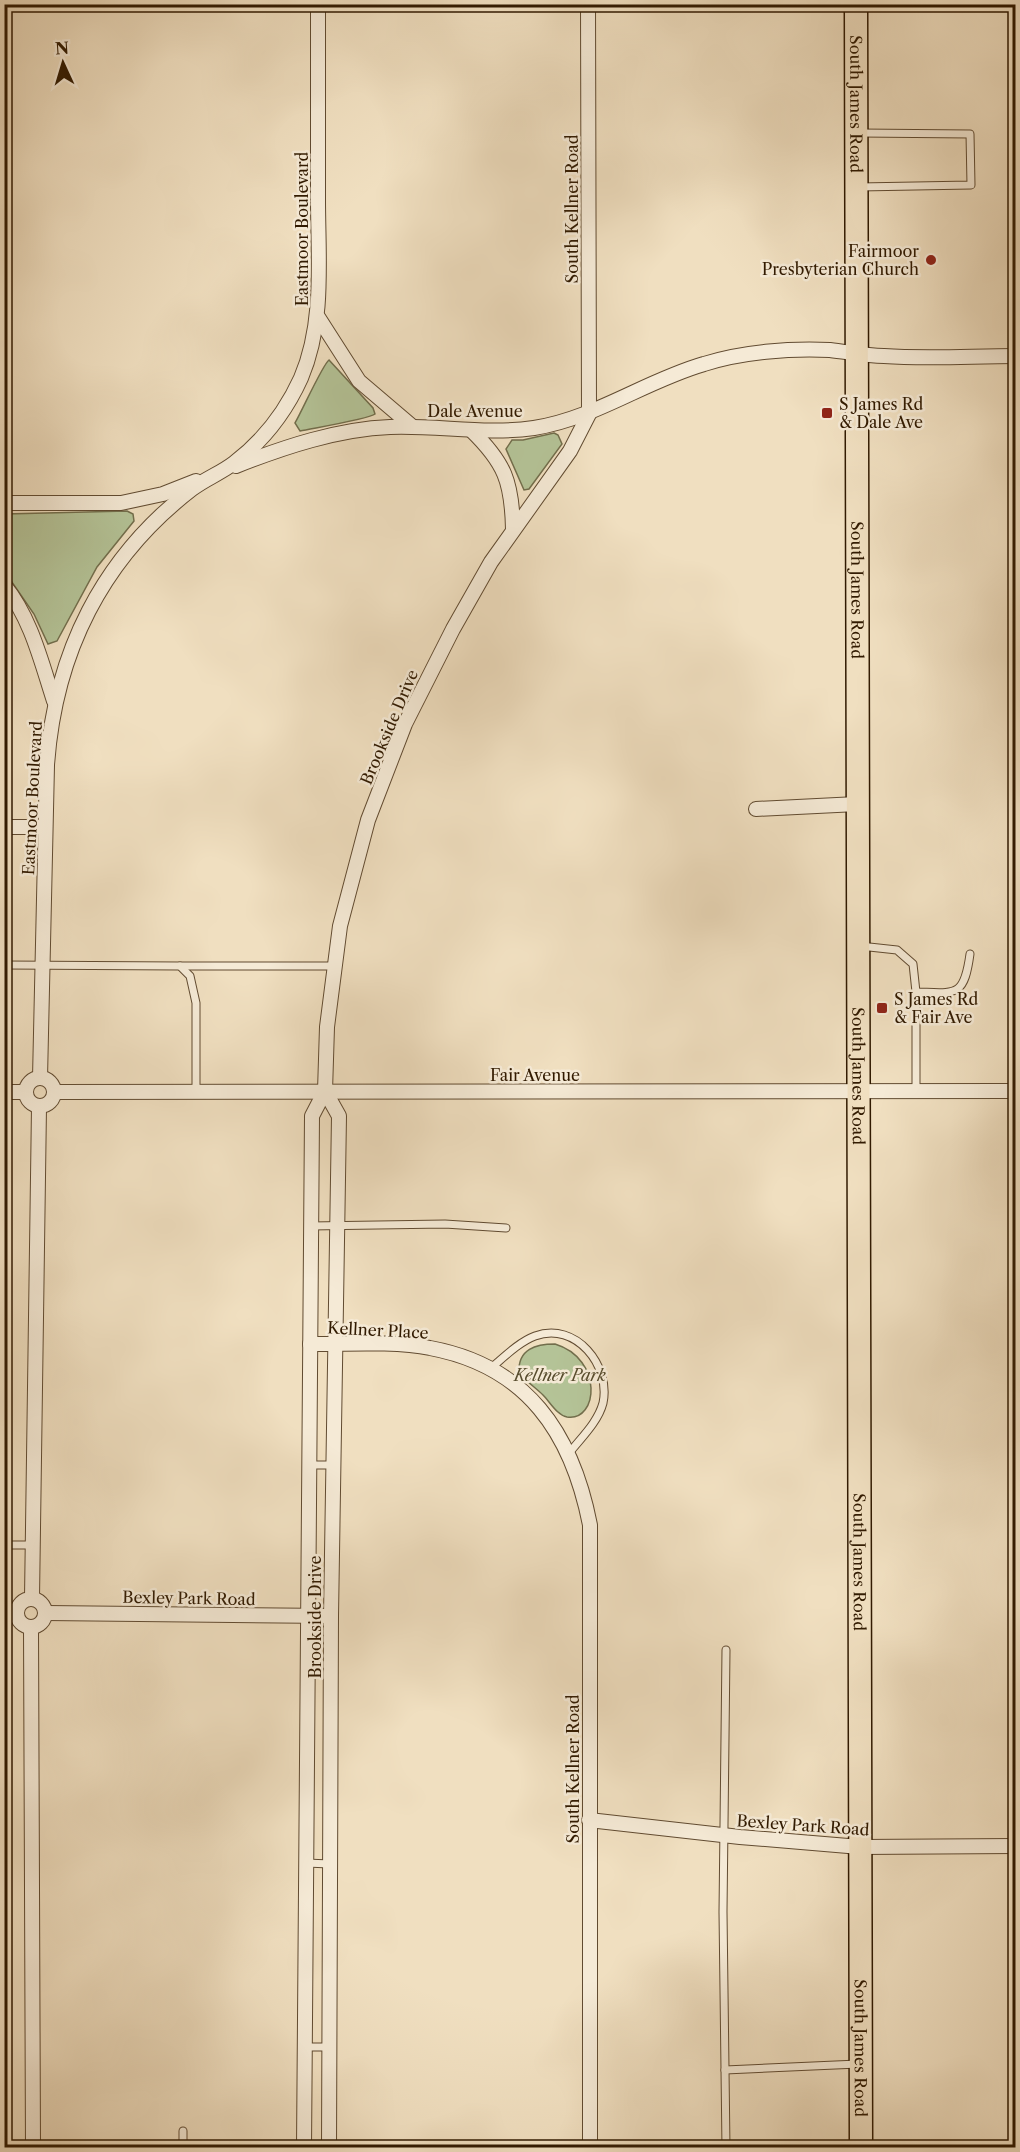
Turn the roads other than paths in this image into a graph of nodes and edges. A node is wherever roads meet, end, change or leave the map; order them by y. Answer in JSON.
{"nodes":[{"id":1,"x":318,"y":4,"type":"edge"},
{"id":2,"x":588,"y":4,"type":"edge"},
{"id":3,"x":856,"y":4,"type":"edge"},
{"id":4,"x":856,"y":133,"type":"junction"},
{"id":5,"x":856,"y":187,"type":"junction"},
{"id":6,"x":318,"y":317,"type":"junction"},
{"id":7,"x":856,"y":353,"type":"junction"},
{"id":8,"x":1016,"y":356,"type":"edge"},
{"id":9,"x":589,"y":414,"type":"junction"},
{"id":10,"x":413,"y":427,"type":"junction"},
{"id":11,"x":471,"y":430,"type":"junction"},
{"id":12,"x":220,"y":472,"type":"junction"},
{"id":13,"x":4,"y":503,"type":"edge"},
{"id":14,"x":513,"y":529,"type":"junction"},
{"id":15,"x":4,"y":585,"type":"edge"},
{"id":16,"x":55,"y":702,"type":"junction"},
{"id":17,"x":857,"y":804,"type":"junction"},
{"id":18,"x":756,"y":809,"type":"dead end"},
{"id":19,"x":4,"y":827,"type":"edge"},
{"id":20,"x":45,"y":827,"type":"junction"},
{"id":21,"x":858,"y":945,"type":"junction"},
{"id":22,"x":970,"y":954,"type":"dead end"},
{"id":23,"x":4,"y":965,"type":"edge"},
{"id":24,"x":42,"y":965,"type":"junction"},
{"id":25,"x":180,"y":966,"type":"junction"},
{"id":26,"x":335,"y":966,"type":"junction"},
{"id":27,"x":916,"y":992,"type":"junction"},
{"id":28,"x":40,"y":1078,"type":"junction"},
{"id":29,"x":325,"y":1091,"type":"junction"},
{"id":30,"x":861,"y":1091,"type":"junction"},
{"id":31,"x":1016,"y":1091,"type":"edge"},
{"id":32,"x":4,"y":1092,"type":"edge"},
{"id":33,"x":25,"y":1092,"type":"junction"},
{"id":34,"x":54,"y":1092,"type":"junction"},
{"id":35,"x":196,"y":1092,"type":"junction"},
{"id":36,"x":916,"y":1092,"type":"junction"},
{"id":37,"x":39,"y":1107,"type":"junction"},
{"id":38,"x":310,"y":1226,"type":"junction"},
{"id":39,"x":336,"y":1226,"type":"junction"},
{"id":40,"x":506,"y":1228,"type":"dead end"},
{"id":41,"x":310,"y":1344,"type":"junction"},
{"id":42,"x":337,"y":1344,"type":"junction"},
{"id":43,"x":491,"y":1368,"type":"junction"},
{"id":44,"x":536,"y":1404,"type":"joint"},
{"id":45,"x":570,"y":1452,"type":"junction"},
{"id":46,"x":309,"y":1465,"type":"junction"},
{"id":47,"x":333,"y":1466,"type":"junction"},
{"id":48,"x":4,"y":1545,"type":"edge"},
{"id":49,"x":33,"y":1545,"type":"junction"},
{"id":50,"x":32,"y":1598,"type":"junction"},
{"id":51,"x":46,"y":1613,"type":"junction"},
{"id":52,"x":11,"y":1614,"type":"edge"},
{"id":53,"x":308,"y":1616,"type":"junction"},
{"id":54,"x":331,"y":1616,"type":"junction"},
{"id":55,"x":31,"y":1627,"type":"junction"},
{"id":56,"x":726,"y":1650,"type":"dead end"},
{"id":57,"x":589,"y":1820,"type":"junction"},
{"id":58,"x":724,"y":1835,"type":"junction"},
{"id":59,"x":1016,"y":1846,"type":"edge"},
{"id":60,"x":860,"y":1847,"type":"junction"},
{"id":61,"x":306,"y":1863,"type":"junction"},
{"id":62,"x":330,"y":1864,"type":"junction"},
{"id":63,"x":329,"y":2046,"type":"junction"},
{"id":64,"x":305,"y":2047,"type":"junction"},
{"id":65,"x":861,"y":2064,"type":"junction"},
{"id":66,"x":725,"y":2070,"type":"junction"},
{"id":67,"x":183,"y":2131,"type":"dead end"},
{"id":68,"x":33,"y":2148,"type":"edge"},
{"id":69,"x":183,"y":2148,"type":"edge"},
{"id":70,"x":304,"y":2148,"type":"edge"},
{"id":71,"x":329,"y":2148,"type":"edge"},
{"id":72,"x":590,"y":2148,"type":"edge"},
{"id":73,"x":726,"y":2148,"type":"edge"},
{"id":74,"x":861,"y":2148,"type":"edge"}],
"edges":[{"from":1,"to":6,"type":"street","name":"Eastmoor Boulevard"},
{"from":2,"to":9,"type":"street","name":"South Kellner Road"},
{"from":3,"to":4,"type":"main road","name":"South James Road"},
{"from":4,"to":5,"type":"main road","name":"South James Road"},
{"from":4,"to":5,"type":"lane"},
{"from":5,"to":7,"type":"main road","name":"South James Road"},
{"from":6,"to":10,"type":"street"},
{"from":6,"to":12,"type":"street","name":"Eastmoor Boulevard"},
{"from":7,"to":8,"type":"street","name":"Dale Avenue"},
{"from":7,"to":9,"type":"street","name":"Dale Avenue"},
{"from":7,"to":17,"type":"main road","name":"South James Road"},
{"from":9,"to":11,"type":"street","name":"Dale Avenue"},
{"from":9,"to":14,"type":"street","name":"Brookside Drive"},
{"from":10,"to":11,"type":"street","name":"Dale Avenue"},
{"from":10,"to":12,"type":"street","name":"Dale Avenue"},
{"from":11,"to":14,"type":"street"},
{"from":12,"to":13,"type":"street","name":"Dale Avenue"},
{"from":12,"to":16,"type":"street","name":"Eastmoor Boulevard"},
{"from":14,"to":26,"type":"street","name":"Brookside Drive"},
{"from":15,"to":16,"type":"street"},
{"from":16,"to":20,"type":"street","name":"Eastmoor Boulevard"},
{"from":17,"to":18,"type":"street"},
{"from":17,"to":21,"type":"main road","name":"South James Road"},
{"from":19,"to":20,"type":"street"},
{"from":20,"to":24,"type":"street","name":"Eastmoor Boulevard"},
{"from":21,"to":27,"type":"lane"},
{"from":21,"to":30,"type":"main road","name":"South James Road"},
{"from":22,"to":27,"type":"lane"},
{"from":23,"to":24,"type":"lane"},
{"from":24,"to":25,"type":"lane"},
{"from":24,"to":28,"type":"street","name":"Eastmoor Boulevard"},
{"from":25,"to":26,"type":"lane"},
{"from":25,"to":35,"type":"lane"},
{"from":26,"to":29,"type":"street","name":"Brookside Drive"},
{"from":27,"to":36,"type":"lane"},
{"from":28,"to":33,"type":"street"},
{"from":28,"to":34,"type":"street"},
{"from":29,"to":30,"type":"street","name":"Fair Avenue"},
{"from":29,"to":35,"type":"street","name":"Fair Avenue"},
{"from":29,"to":38,"type":"street","name":"Brookside Drive"},
{"from":29,"to":39,"type":"street","name":"Brookside Drive"},
{"from":30,"to":36,"type":"street","name":"Fair Avenue"},
{"from":30,"to":60,"type":"main road","name":"South James Road"},
{"from":31,"to":36,"type":"street","name":"Fair Avenue"},
{"from":32,"to":33,"type":"street"},
{"from":33,"to":37,"type":"street"},
{"from":34,"to":35,"type":"street","name":"Fair Avenue"},
{"from":34,"to":37,"type":"street"},
{"from":37,"to":49,"type":"street"},
{"from":38,"to":39,"type":"lane"},
{"from":38,"to":41,"type":"street","name":"Brookside Drive"},
{"from":39,"to":40,"type":"lane"},
{"from":39,"to":42,"type":"street","name":"Brookside Drive"},
{"from":41,"to":42,"type":"street","name":"Kellner Place"},
{"from":41,"to":46,"type":"street","name":"Brookside Drive"},
{"from":42,"to":43,"type":"street","name":"Kellner Place"},
{"from":42,"to":47,"type":"street","name":"Brookside Drive"},
{"from":43,"to":44,"type":"street","name":"Kellner Place"},
{"from":43,"to":45,"type":"lane"},
{"from":44,"to":45,"type":"street","name":"South Kellner Road"},
{"from":45,"to":57,"type":"street","name":"South Kellner Road"},
{"from":46,"to":47,"type":"lane"},
{"from":46,"to":53,"type":"street","name":"Brookside Drive"},
{"from":47,"to":54,"type":"street","name":"Brookside Drive"},
{"from":48,"to":49,"type":"lane"},
{"from":49,"to":50,"type":"street"},
{"from":50,"to":51,"type":"street"},
{"from":50,"to":52,"type":"street"},
{"from":51,"to":53,"type":"street","name":"Bexley Park Road"},
{"from":51,"to":55,"type":"street"},
{"from":52,"to":55,"type":"street"},
{"from":53,"to":54,"type":"street","name":"Bexley Park Road"},
{"from":53,"to":61,"type":"street","name":"Brookside Drive"},
{"from":54,"to":62,"type":"street","name":"Brookside Drive"},
{"from":55,"to":68,"type":"street"},
{"from":56,"to":58,"type":"lane"},
{"from":57,"to":58,"type":"street","name":"Bexley Park Road"},
{"from":57,"to":72,"type":"street","name":"South Kellner Road"},
{"from":58,"to":60,"type":"street","name":"Bexley Park Road"},
{"from":58,"to":66,"type":"lane"},
{"from":59,"to":60,"type":"street","name":"Bexley Park Road"},
{"from":60,"to":65,"type":"main road","name":"South James Road"},
{"from":61,"to":62,"type":"lane"},
{"from":61,"to":64,"type":"street","name":"Brookside Drive"},
{"from":62,"to":63,"type":"street","name":"Brookside Drive"},
{"from":63,"to":64,"type":"lane"},
{"from":63,"to":71,"type":"street","name":"Brookside Drive"},
{"from":64,"to":70,"type":"street","name":"Brookside Drive"},
{"from":65,"to":66,"type":"lane"},
{"from":65,"to":74,"type":"main road","name":"South James Road"},
{"from":66,"to":73,"type":"lane"},
{"from":67,"to":69,"type":"lane"}]}
